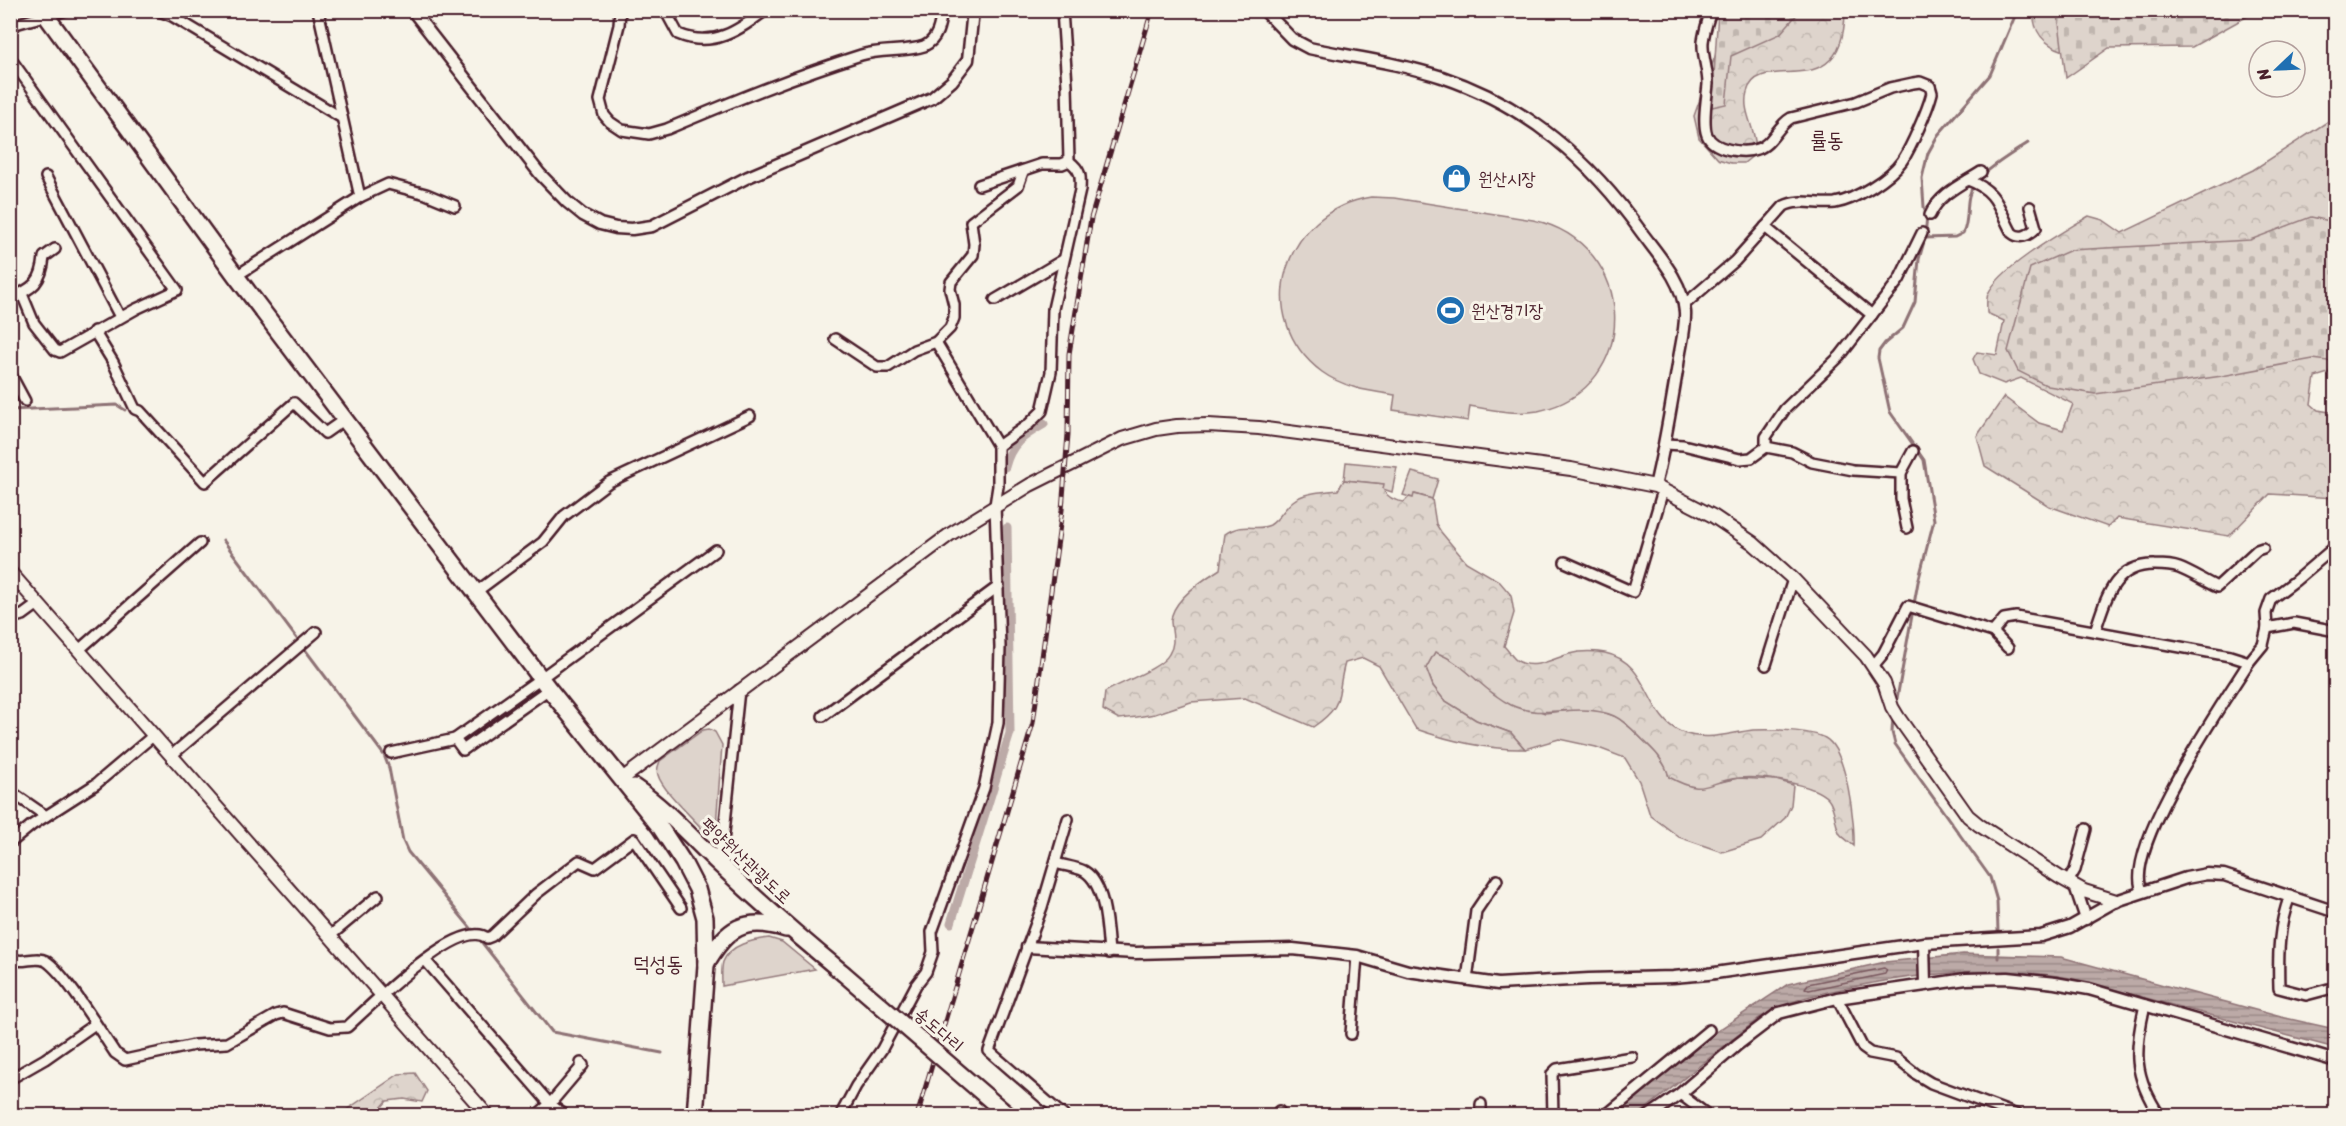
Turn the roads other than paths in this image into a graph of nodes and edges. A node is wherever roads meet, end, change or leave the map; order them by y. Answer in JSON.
{"nodes":[{"id":1,"x":66,"y":10,"type":"edge"},
{"id":2,"x":158,"y":10,"type":"edge"},
{"id":3,"x":318,"y":10,"type":"edge"},
{"id":4,"x":412,"y":10,"type":"edge"},
{"id":5,"x":620,"y":10,"type":"edge"},
{"id":6,"x":665,"y":10,"type":"edge"},
{"id":7,"x":766,"y":10,"type":"edge"},
{"id":8,"x":942,"y":10,"type":"edge"},
{"id":9,"x":973,"y":10,"type":"edge"},
{"id":10,"x":1062,"y":10,"type":"edge"},
{"id":11,"x":1264,"y":10,"type":"edge"},
{"id":12,"x":1711,"y":10,"type":"edge"},
{"id":13,"x":44,"y":14,"type":"edge"},
{"id":14,"x":10,"y":26,"type":"edge"},
{"id":15,"x":10,"y":58,"type":"edge"},
{"id":16,"x":342,"y":118,"type":"junction"},
{"id":17,"x":1069,"y":161,"type":"junction"},
{"id":18,"x":1023,"y":172,"type":"junction"},
{"id":19,"x":1981,"y":172,"type":"dead end"},
{"id":20,"x":46,"y":177,"type":"dead end"},
{"id":21,"x":1973,"y":182,"type":"junction"},
{"id":22,"x":979,"y":185,"type":"dead end"},
{"id":23,"x":360,"y":197,"type":"junction"},
{"id":24,"x":455,"y":206,"type":"dead end"},
{"id":25,"x":2030,"y":207,"type":"dead end"},
{"id":26,"x":1930,"y":215,"type":"dead end"},
{"id":27,"x":1766,"y":227,"type":"junction"},
{"id":28,"x":1922,"y":234,"type":"dead end"},
{"id":29,"x":55,"y":249,"type":"dead end"},
{"id":30,"x":1063,"y":260,"type":"junction"},
{"id":31,"x":236,"y":276,"type":"junction"},
{"id":32,"x":22,"y":294,"type":"junction"},
{"id":33,"x":10,"y":298,"type":"edge"},
{"id":34,"x":995,"y":300,"type":"dead end"},
{"id":35,"x":1684,"y":305,"type":"junction"},
{"id":36,"x":1872,"y":315,"type":"junction"},
{"id":37,"x":120,"y":318,"type":"junction"},
{"id":38,"x":94,"y":332,"type":"junction"},
{"id":39,"x":835,"y":339,"type":"dead end"},
{"id":40,"x":936,"y":342,"type":"junction"},
{"id":41,"x":10,"y":373,"type":"edge"},
{"id":42,"x":25,"y":401,"type":"dead end"},
{"id":43,"x":750,"y":416,"type":"dead end"},
{"id":44,"x":345,"y":419,"type":"junction"},
{"id":45,"x":1665,"y":444,"type":"junction"},
{"id":46,"x":998,"y":446,"type":"junction"},
{"id":47,"x":1766,"y":447,"type":"junction"},
{"id":48,"x":1913,"y":451,"type":"dead end"},
{"id":49,"x":1901,"y":473,"type":"junction"},
{"id":50,"x":1659,"y":488,"type":"junction"},
{"id":51,"x":995,"y":506,"type":"junction"},
{"id":52,"x":1907,"y":528,"type":"dead end"},
{"id":53,"x":200,"y":543,"type":"dead end"},
{"id":54,"x":2336,"y":546,"type":"edge"},
{"id":55,"x":2263,"y":548,"type":"dead end"},
{"id":56,"x":716,"y":550,"type":"dead end"},
{"id":57,"x":1565,"y":562,"type":"dead end"},
{"id":58,"x":10,"y":572,"type":"edge"},
{"id":59,"x":1793,"y":579,"type":"junction"},
{"id":60,"x":999,"y":586,"type":"junction"},
{"id":61,"x":476,"y":592,"type":"junction"},
{"id":62,"x":38,"y":604,"type":"junction"},
{"id":63,"x":10,"y":618,"type":"edge"},
{"id":64,"x":2267,"y":628,"type":"junction"},
{"id":65,"x":2095,"y":631,"type":"junction"},
{"id":66,"x":2336,"y":631,"type":"edge"},
{"id":67,"x":316,"y":632,"type":"dead end"},
{"id":68,"x":1993,"y":632,"type":"junction"},
{"id":69,"x":2008,"y":648,"type":"dead end"},
{"id":70,"x":80,"y":649,"type":"junction"},
{"id":71,"x":2249,"y":662,"type":"junction"},
{"id":72,"x":1766,"y":665,"type":"dead end"},
{"id":73,"x":1874,"y":666,"type":"junction"},
{"id":74,"x":545,"y":684,"type":"junction"},
{"id":75,"x":739,"y":690,"type":"junction"},
{"id":76,"x":823,"y":716,"type":"dead end"},
{"id":77,"x":154,"y":735,"type":"junction"},
{"id":78,"x":455,"y":739,"type":"junction"},
{"id":79,"x":391,"y":753,"type":"dead end"},
{"id":80,"x":172,"y":754,"type":"junction"},
{"id":81,"x":622,"y":779,"type":"junction"},
{"id":82,"x":10,"y":791,"type":"edge"},
{"id":83,"x":46,"y":816,"type":"junction"},
{"id":84,"x":1068,"y":819,"type":"dead end"},
{"id":85,"x":2086,"y":830,"type":"dead end"},
{"id":86,"x":10,"y":843,"type":"edge"},
{"id":87,"x":716,"y":861,"type":"junction"},
{"id":88,"x":1056,"y":863,"type":"junction"},
{"id":89,"x":1497,"y":880,"type":"dead end"},
{"id":90,"x":2071,"y":884,"type":"junction"},
{"id":91,"x":2144,"y":892,"type":"junction"},
{"id":92,"x":378,"y":896,"type":"dead end"},
{"id":93,"x":2290,"y":896,"type":"junction"},
{"id":94,"x":2116,"y":901,"type":"junction"},
{"id":95,"x":681,"y":908,"type":"dead end"},
{"id":96,"x":2336,"y":912,"type":"edge"},
{"id":97,"x":2086,"y":919,"type":"junction"},
{"id":98,"x":792,"y":931,"type":"junction"},
{"id":99,"x":331,"y":935,"type":"junction"},
{"id":100,"x":1924,"y":946,"type":"junction"},
{"id":101,"x":1027,"y":947,"type":"junction"},
{"id":102,"x":1109,"y":952,"type":"junction"},
{"id":103,"x":1357,"y":956,"type":"junction"},
{"id":104,"x":10,"y":958,"type":"edge"},
{"id":105,"x":425,"y":960,"type":"junction"},
{"id":106,"x":706,"y":965,"type":"junction"},
{"id":107,"x":843,"y":973,"type":"joint"},
{"id":108,"x":1467,"y":980,"type":"junction"},
{"id":109,"x":1924,"y":982,"type":"junction"},
{"id":110,"x":2336,"y":987,"type":"edge"},
{"id":111,"x":381,"y":993,"type":"junction"},
{"id":112,"x":1837,"y":998,"type":"junction"},
{"id":113,"x":2145,"y":1005,"type":"junction"},
{"id":114,"x":95,"y":1024,"type":"junction"},
{"id":115,"x":1709,"y":1029,"type":"dead end"},
{"id":116,"x":1351,"y":1034,"type":"dead end"},
{"id":117,"x":1632,"y":1057,"type":"dead end"},
{"id":118,"x":2336,"y":1061,"type":"edge"},
{"id":119,"x":581,"y":1063,"type":"dead end"},
{"id":120,"x":10,"y":1079,"type":"edge"},
{"id":121,"x":1680,"y":1094,"type":"junction"},
{"id":122,"x":550,"y":1104,"type":"junction"},
{"id":123,"x":1481,"y":1104,"type":"dead end"},
{"id":124,"x":488,"y":1116,"type":"edge"},
{"id":125,"x":536,"y":1116,"type":"edge"},
{"id":126,"x":566,"y":1116,"type":"edge"},
{"id":127,"x":696,"y":1116,"type":"edge"},
{"id":128,"x":840,"y":1116,"type":"edge"},
{"id":129,"x":1009,"y":1116,"type":"edge"},
{"id":130,"x":1064,"y":1116,"type":"edge"},
{"id":131,"x":1481,"y":1116,"type":"edge"},
{"id":132,"x":1553,"y":1116,"type":"edge"},
{"id":133,"x":1605,"y":1116,"type":"edge"},
{"id":134,"x":1649,"y":1116,"type":"edge"},
{"id":135,"x":1709,"y":1116,"type":"edge"},
{"id":136,"x":2020,"y":1116,"type":"edge"},
{"id":137,"x":2160,"y":1116,"type":"edge"}],
"edges":[{"from":1,"to":13,"type":"street"},
{"from":2,"to":16,"type":"street"},
{"from":3,"to":16,"type":"street"},
{"from":4,"to":9,"type":"street"},
{"from":5,"to":8,"type":"street"},
{"from":6,"to":7,"type":"street"},
{"from":10,"to":17,"type":"street"},
{"from":11,"to":35,"type":"street"},
{"from":12,"to":27,"type":"street"},
{"from":13,"to":14,"type":"street"},
{"from":13,"to":31,"type":"highway"},
{"from":15,"to":37,"type":"street"},
{"from":16,"to":23,"type":"street"},
{"from":17,"to":18,"type":"street"},
{"from":17,"to":30,"type":"street"},
{"from":18,"to":22,"type":"street"},
{"from":18,"to":40,"type":"street"},
{"from":19,"to":21,"type":"street"},
{"from":20,"to":37,"type":"street"},
{"from":21,"to":25,"type":"street"},
{"from":21,"to":26,"type":"street"},
{"from":23,"to":24,"type":"street"},
{"from":23,"to":31,"type":"street"},
{"from":27,"to":35,"type":"street"},
{"from":27,"to":36,"type":"street"},
{"from":28,"to":36,"type":"street"},
{"from":29,"to":32,"type":"street"},
{"from":30,"to":34,"type":"street"},
{"from":30,"to":46,"type":"street"},
{"from":31,"to":44,"type":"highway"},
{"from":32,"to":33,"type":"street"},
{"from":32,"to":38,"type":"street"},
{"from":35,"to":45,"type":"street"},
{"from":36,"to":47,"type":"street"},
{"from":37,"to":38,"type":"street"},
{"from":38,"to":44,"type":"street"},
{"from":39,"to":40,"type":"street"},
{"from":40,"to":46,"type":"street"},
{"from":41,"to":42,"type":"street"},
{"from":43,"to":61,"type":"street"},
{"from":44,"to":61,"type":"highway"},
{"from":45,"to":47,"type":"street"},
{"from":45,"to":50,"type":"street"},
{"from":46,"to":51,"type":"street"},
{"from":47,"to":49,"type":"street"},
{"from":48,"to":49,"type":"street"},
{"from":49,"to":52,"type":"street"},
{"from":50,"to":51,"type":"main road"},
{"from":50,"to":57,"type":"street"},
{"from":50,"to":59,"type":"main road"},
{"from":51,"to":60,"type":"street"},
{"from":51,"to":75,"type":"main road"},
{"from":53,"to":70,"type":"street"},
{"from":54,"to":64,"type":"street"},
{"from":55,"to":65,"type":"street"},
{"from":56,"to":74,"type":"street"},
{"from":58,"to":62,"type":"main road"},
{"from":59,"to":72,"type":"street"},
{"from":59,"to":73,"type":"main road"},
{"from":60,"to":76,"type":"street"},
{"from":60,"to":128,"type":"street"},
{"from":61,"to":74,"type":"highway"},
{"from":62,"to":63,"type":"street"},
{"from":62,"to":70,"type":"main road"},
{"from":64,"to":66,"type":"street"},
{"from":64,"to":71,"type":"street"},
{"from":65,"to":68,"type":"street"},
{"from":65,"to":71,"type":"street"},
{"from":67,"to":80,"type":"street"},
{"from":68,"to":69,"type":"street"},
{"from":68,"to":73,"type":"street"},
{"from":70,"to":77,"type":"main road"},
{"from":71,"to":91,"type":"street"},
{"from":73,"to":90,"type":"main road"},
{"from":74,"to":78,"type":"street"},
{"from":74,"to":78,"type":"street"},
{"from":74,"to":81,"type":"highway"},
{"from":75,"to":81,"type":"main road"},
{"from":75,"to":87,"type":"street"},
{"from":77,"to":80,"type":"main road"},
{"from":77,"to":83,"type":"street"},
{"from":78,"to":79,"type":"street"},
{"from":80,"to":99,"type":"main road"},
{"from":81,"to":87,"type":"highway","name":"평양원산관광도로"},
{"from":81,"to":106,"type":"highway"},
{"from":82,"to":83,"type":"street"},
{"from":83,"to":86,"type":"street"},
{"from":84,"to":88,"type":"street"},
{"from":85,"to":90,"type":"street"},
{"from":87,"to":98,"type":"highway","name":"평양원산관광도로"},
{"from":88,"to":101,"type":"street"},
{"from":88,"to":102,"type":"street"},
{"from":89,"to":108,"type":"street"},
{"from":90,"to":94,"type":"main road"},
{"from":90,"to":97,"type":"street"},
{"from":91,"to":93,"type":"street"},
{"from":91,"to":94,"type":"street"},
{"from":92,"to":99,"type":"street"},
{"from":93,"to":96,"type":"street"},
{"from":93,"to":110,"type":"street"},
{"from":94,"to":97,"type":"street"},
{"from":95,"to":105,"type":"street"},
{"from":97,"to":100,"type":"street"},
{"from":98,"to":106,"type":"highway"},
{"from":98,"to":107,"type":"highway","name":"평양원산관광도로"},
{"from":99,"to":111,"type":"main road"},
{"from":100,"to":108,"type":"street"},
{"from":100,"to":109,"type":"street"},
{"from":101,"to":102,"type":"street"},
{"from":101,"to":130,"type":"street"},
{"from":102,"to":103,"type":"street"},
{"from":103,"to":108,"type":"street"},
{"from":103,"to":116,"type":"street"},
{"from":104,"to":114,"type":"street"},
{"from":105,"to":111,"type":"street"},
{"from":105,"to":122,"type":"street"},
{"from":106,"to":127,"type":"highway"},
{"from":107,"to":129,"type":"highway","name":"송도다리","bridge":true},
{"from":109,"to":112,"type":"street"},
{"from":109,"to":113,"type":"street"},
{"from":111,"to":114,"type":"street"},
{"from":111,"to":124,"type":"main road"},
{"from":112,"to":121,"type":"street"},
{"from":112,"to":136,"type":"street"},
{"from":113,"to":118,"type":"street"},
{"from":113,"to":137,"type":"street"},
{"from":114,"to":120,"type":"street"},
{"from":115,"to":133,"type":"street"},
{"from":117,"to":132,"type":"street"},
{"from":119,"to":122,"type":"street"},
{"from":121,"to":134,"type":"street"},
{"from":121,"to":135,"type":"street"},
{"from":122,"to":125,"type":"street"},
{"from":122,"to":126,"type":"street"},
{"from":123,"to":131,"type":"street"}]}
